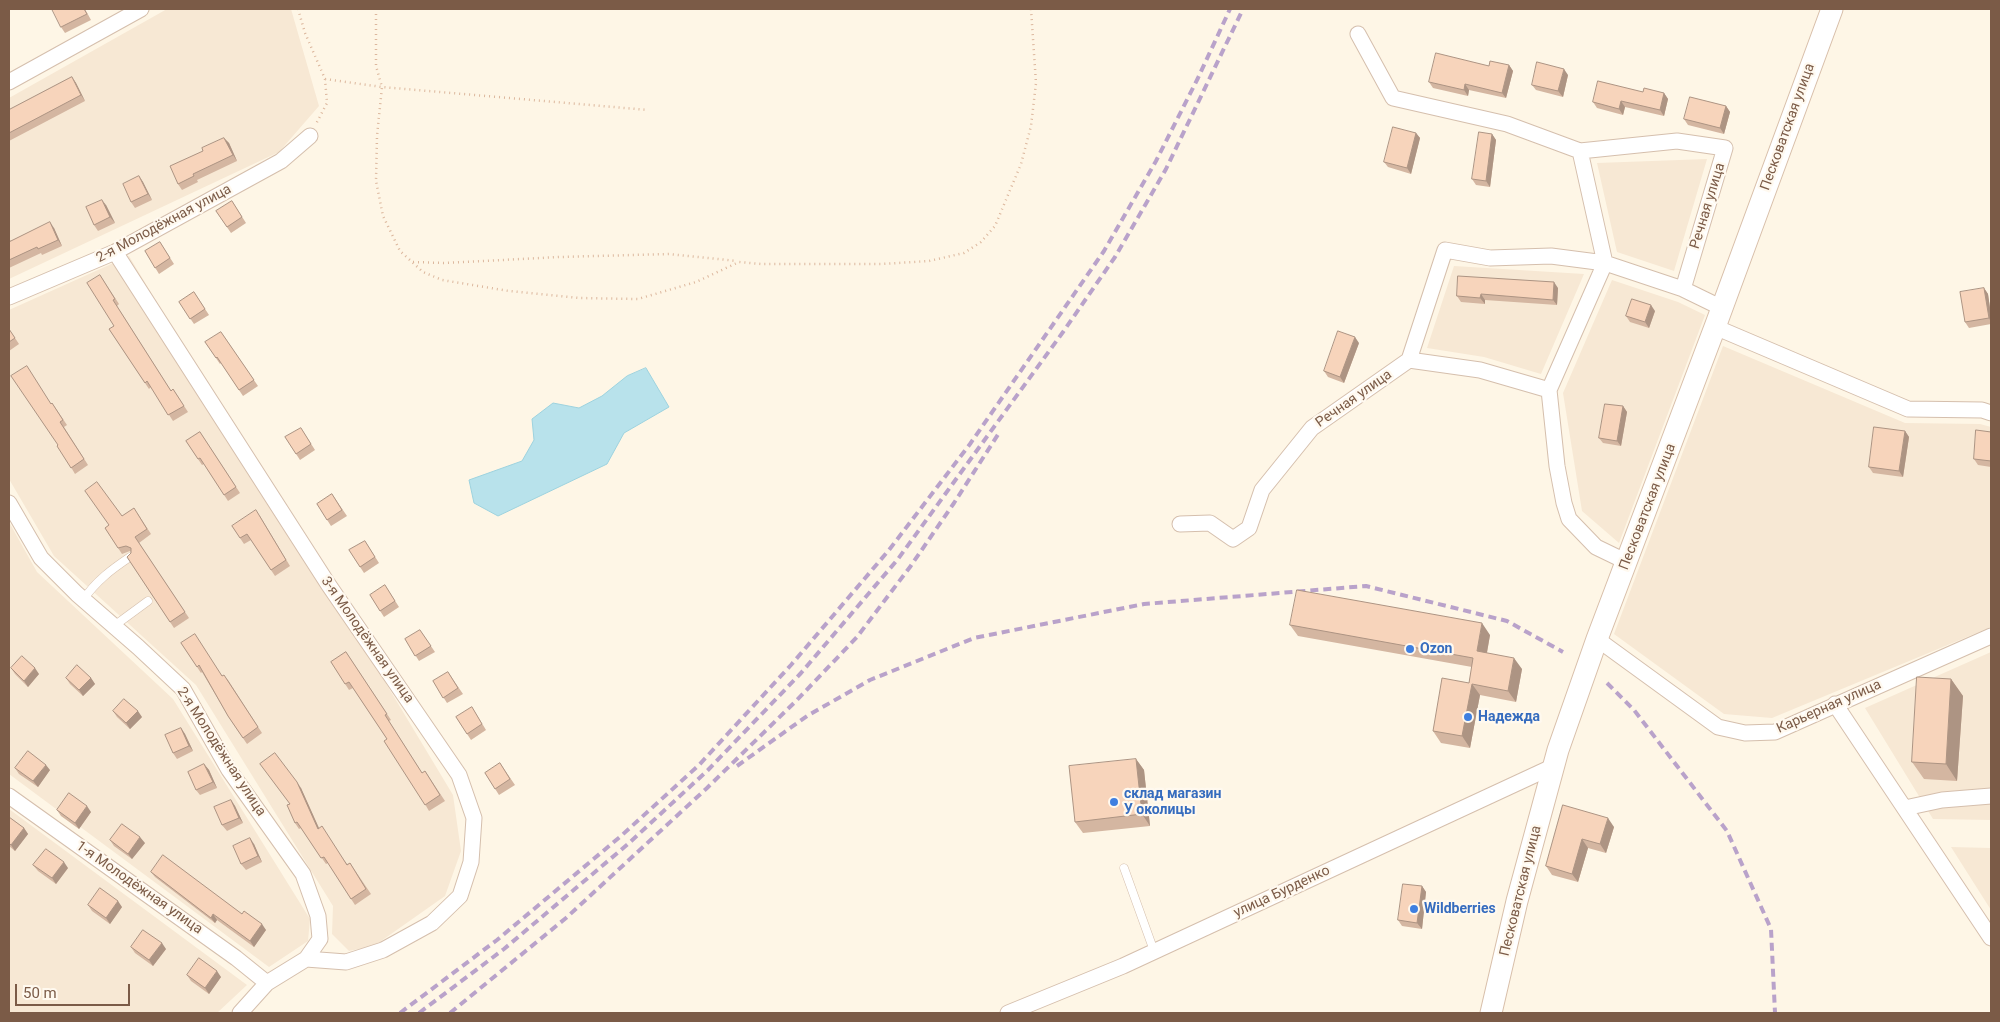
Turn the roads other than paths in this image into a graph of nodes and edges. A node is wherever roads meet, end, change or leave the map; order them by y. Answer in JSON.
{"nodes":[{"id":1,"x":141,"y":9,"type":"edge"},
{"id":2,"x":1832,"y":9,"type":"edge"},
{"id":3,"x":1358,"y":34,"type":"dead end"},
{"id":4,"x":9,"y":82,"type":"edge"},
{"id":5,"x":310,"y":136,"type":"road end"},
{"id":6,"x":1580,"y":151,"type":"junction"},
{"id":7,"x":115,"y":252,"type":"junction"},
{"id":8,"x":1605,"y":263,"type":"junction"},
{"id":9,"x":1683,"y":289,"type":"junction"},
{"id":10,"x":9,"y":297,"type":"edge"},
{"id":11,"x":1719,"y":318,"type":"junction"},
{"id":12,"x":1409,"y":360,"type":"junction"},
{"id":13,"x":1549,"y":390,"type":"junction"},
{"id":14,"x":1991,"y":413,"type":"edge"},
{"id":15,"x":9,"y":503,"type":"edge"},
{"id":16,"x":1180,"y":524,"type":"dead end"},
{"id":17,"x":130,"y":557,"type":"edge"},
{"id":18,"x":1627,"y":562,"type":"junction"},
{"id":19,"x":83,"y":600,"type":"junction"},
{"id":20,"x":148,"y":601,"type":"dead end"},
{"id":21,"x":114,"y":626,"type":"junction"},
{"id":22,"x":1991,"y":636,"type":"edge"},
{"id":23,"x":1598,"y":639,"type":"junction"},
{"id":24,"x":1835,"y":704,"type":"junction"},
{"id":25,"x":1554,"y":766,"type":"junction"},
{"id":26,"x":9,"y":796,"type":"edge"},
{"id":27,"x":1991,"y":796,"type":"edge"},
{"id":28,"x":1905,"y":808,"type":"junction"},
{"id":29,"x":1124,"y":868,"type":"dead end"},
{"id":30,"x":1991,"y":938,"type":"edge"},
{"id":31,"x":1154,"y":951,"type":"junction"},
{"id":32,"x":306,"y":959,"type":"junction"},
{"id":33,"x":267,"y":983,"type":"junction"},
{"id":34,"x":240,"y":1013,"type":"edge"},
{"id":35,"x":1008,"y":1013,"type":"edge"},
{"id":36,"x":1491,"y":1013,"type":"edge"}],
"edges":[{"from":1,"to":4,"type":"street"},
{"from":2,"to":11,"type":"main road","name":"Песковатская улица"},
{"from":3,"to":6,"type":"street","name":"Речная улица"},
{"from":5,"to":7,"type":"street","name":"2-я Молодёжная улица"},
{"from":6,"to":8,"type":"street"},
{"from":6,"to":9,"type":"street","name":"Речная улица"},
{"from":7,"to":10,"type":"street","name":"2-я Молодёжная улица"},
{"from":7,"to":32,"type":"street","name":"3-я Молодёжная улица"},
{"from":8,"to":9,"type":"street"},
{"from":8,"to":12,"type":"street"},
{"from":8,"to":13,"type":"street"},
{"from":9,"to":11,"type":"street"},
{"from":11,"to":14,"type":"street"},
{"from":11,"to":18,"type":"main road","name":"Песковатская улица"},
{"from":12,"to":13,"type":"street"},
{"from":12,"to":16,"type":"street","name":"Речная улица"},
{"from":13,"to":18,"type":"street"},
{"from":15,"to":19,"type":"street","name":"2-я Молодёжная улица"},
{"from":17,"to":19,"type":"lane"},
{"from":18,"to":23,"type":"main road","name":"Песковатская улица"},
{"from":19,"to":21,"type":"street","name":"2-я Молодёжная улица"},
{"from":20,"to":21,"type":"lane"},
{"from":21,"to":32,"type":"street","name":"2-я Молодёжная улица"},
{"from":22,"to":24,"type":"street","name":"Карьерная улица"},
{"from":23,"to":24,"type":"street","name":"Карьерная улица"},
{"from":23,"to":25,"type":"main road","name":"Песковатская улица"},
{"from":24,"to":28,"type":"street"},
{"from":25,"to":31,"type":"street","name":"улица Бурденко"},
{"from":25,"to":36,"type":"main road","name":"Песковатская улица"},
{"from":26,"to":33,"type":"street","name":"1-я Молодёжная улица"},
{"from":27,"to":28,"type":"street"},
{"from":28,"to":30,"type":"street"},
{"from":29,"to":31,"type":"lane"},
{"from":31,"to":35,"type":"street","name":"улица Бурденко"},
{"from":32,"to":33,"type":"street"},
{"from":33,"to":34,"type":"street"}]}
